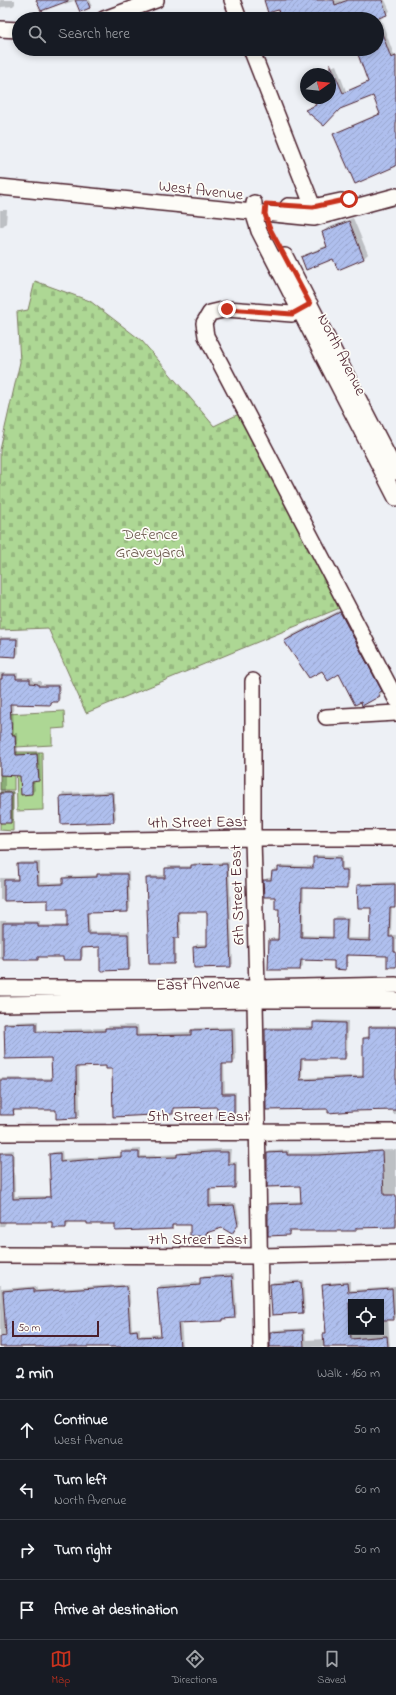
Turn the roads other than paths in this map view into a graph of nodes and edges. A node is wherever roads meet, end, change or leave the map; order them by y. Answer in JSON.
{"nodes":[{"id":1,"x":156,"y":0,"type":"edge"},
{"id":2,"x":232,"y":0,"type":"edge"},
{"id":3,"x":123,"y":12,"type":"edge"},
{"id":4,"x":236,"y":12,"type":"edge"},
{"id":5,"x":0,"y":29,"type":"edge"},
{"id":6,"x":12,"y":30,"type":"edge"},
{"id":7,"x":254,"y":56,"type":"edge"},
{"id":8,"x":0,"y":179,"type":"edge"},
{"id":9,"x":396,"y":186,"type":"edge"},
{"id":10,"x":0,"y":187,"type":"edge"},
{"id":11,"x":396,"y":196,"type":"edge"},
{"id":12,"x":313,"y":207,"type":"junction"},
{"id":13,"x":260,"y":208,"type":"junction"},
{"id":14,"x":305,"y":307,"type":"junction"},
{"id":15,"x":396,"y":472,"type":"edge"},
{"id":16,"x":396,"y":498,"type":"edge"},
{"id":17,"x":253,"y":681,"type":"dead end"},
{"id":18,"x":396,"y":699,"type":"edge"},
{"id":19,"x":396,"y":713,"type":"edge"},
{"id":20,"x":326,"y":717,"type":"dead end"},
{"id":21,"x":253,"y":838,"type":"junction"},
{"id":22,"x":396,"y":838,"type":"edge"},
{"id":23,"x":0,"y":842,"type":"edge"},
{"id":24,"x":396,"y":985,"type":"edge"},
{"id":25,"x":0,"y":988,"type":"edge"},
{"id":26,"x":256,"y":994,"type":"junction"},
{"id":27,"x":396,"y":1000,"type":"edge"},
{"id":28,"x":0,"y":1004,"type":"edge"},
{"id":29,"x":396,"y":1132,"type":"edge"},
{"id":30,"x":0,"y":1133,"type":"edge"},
{"id":31,"x":257,"y":1133,"type":"junction"},
{"id":32,"x":396,"y":1253,"type":"edge"},
{"id":33,"x":0,"y":1255,"type":"edge"},
{"id":34,"x":260,"y":1256,"type":"junction"},
{"id":35,"x":261,"y":1347,"type":"edge"}],
"edges":[{"from":1,"to":3,"type":"street"},
{"from":2,"to":4,"type":"street"},
{"from":5,"to":6,"type":"street"},
{"from":7,"to":12,"type":"street"},
{"from":8,"to":13,"type":"street","name":"West Avenue"},
{"from":9,"to":12,"type":"street","name":"West Avenue"},
{"from":10,"to":13,"type":"street","name":"West Avenue"},
{"from":11,"to":13,"type":"street","name":"West Avenue"},
{"from":12,"to":13,"type":"street","name":"West Avenue"},
{"from":13,"to":14,"type":"street","name":"North Avenue"},
{"from":14,"to":15,"type":"street","name":"North Avenue"},
{"from":14,"to":16,"type":"street","name":"North Avenue"},
{"from":14,"to":18,"type":"street"},
{"from":17,"to":21,"type":"street","name":"6th Street East"},
{"from":19,"to":20,"type":"street"},
{"from":21,"to":22,"type":"street","name":"4th Street East"},
{"from":21,"to":23,"type":"street","name":"4th Street East"},
{"from":21,"to":26,"type":"street","name":"6th Street East"},
{"from":24,"to":26,"type":"street","name":"East Avenue"},
{"from":25,"to":26,"type":"street","name":"East Avenue"},
{"from":26,"to":27,"type":"street","name":"East Avenue"},
{"from":26,"to":28,"type":"street","name":"East Avenue"},
{"from":26,"to":31,"type":"street","name":"6th Street East"},
{"from":29,"to":31,"type":"street","name":"5th Street East"},
{"from":30,"to":31,"type":"street","name":"5th Street East"},
{"from":31,"to":34,"type":"street","name":"6th Street East"},
{"from":32,"to":34,"type":"street","name":"7th Street East"},
{"from":33,"to":34,"type":"street","name":"7th Street East"},
{"from":34,"to":35,"type":"street","name":"6th Street East"}]}
